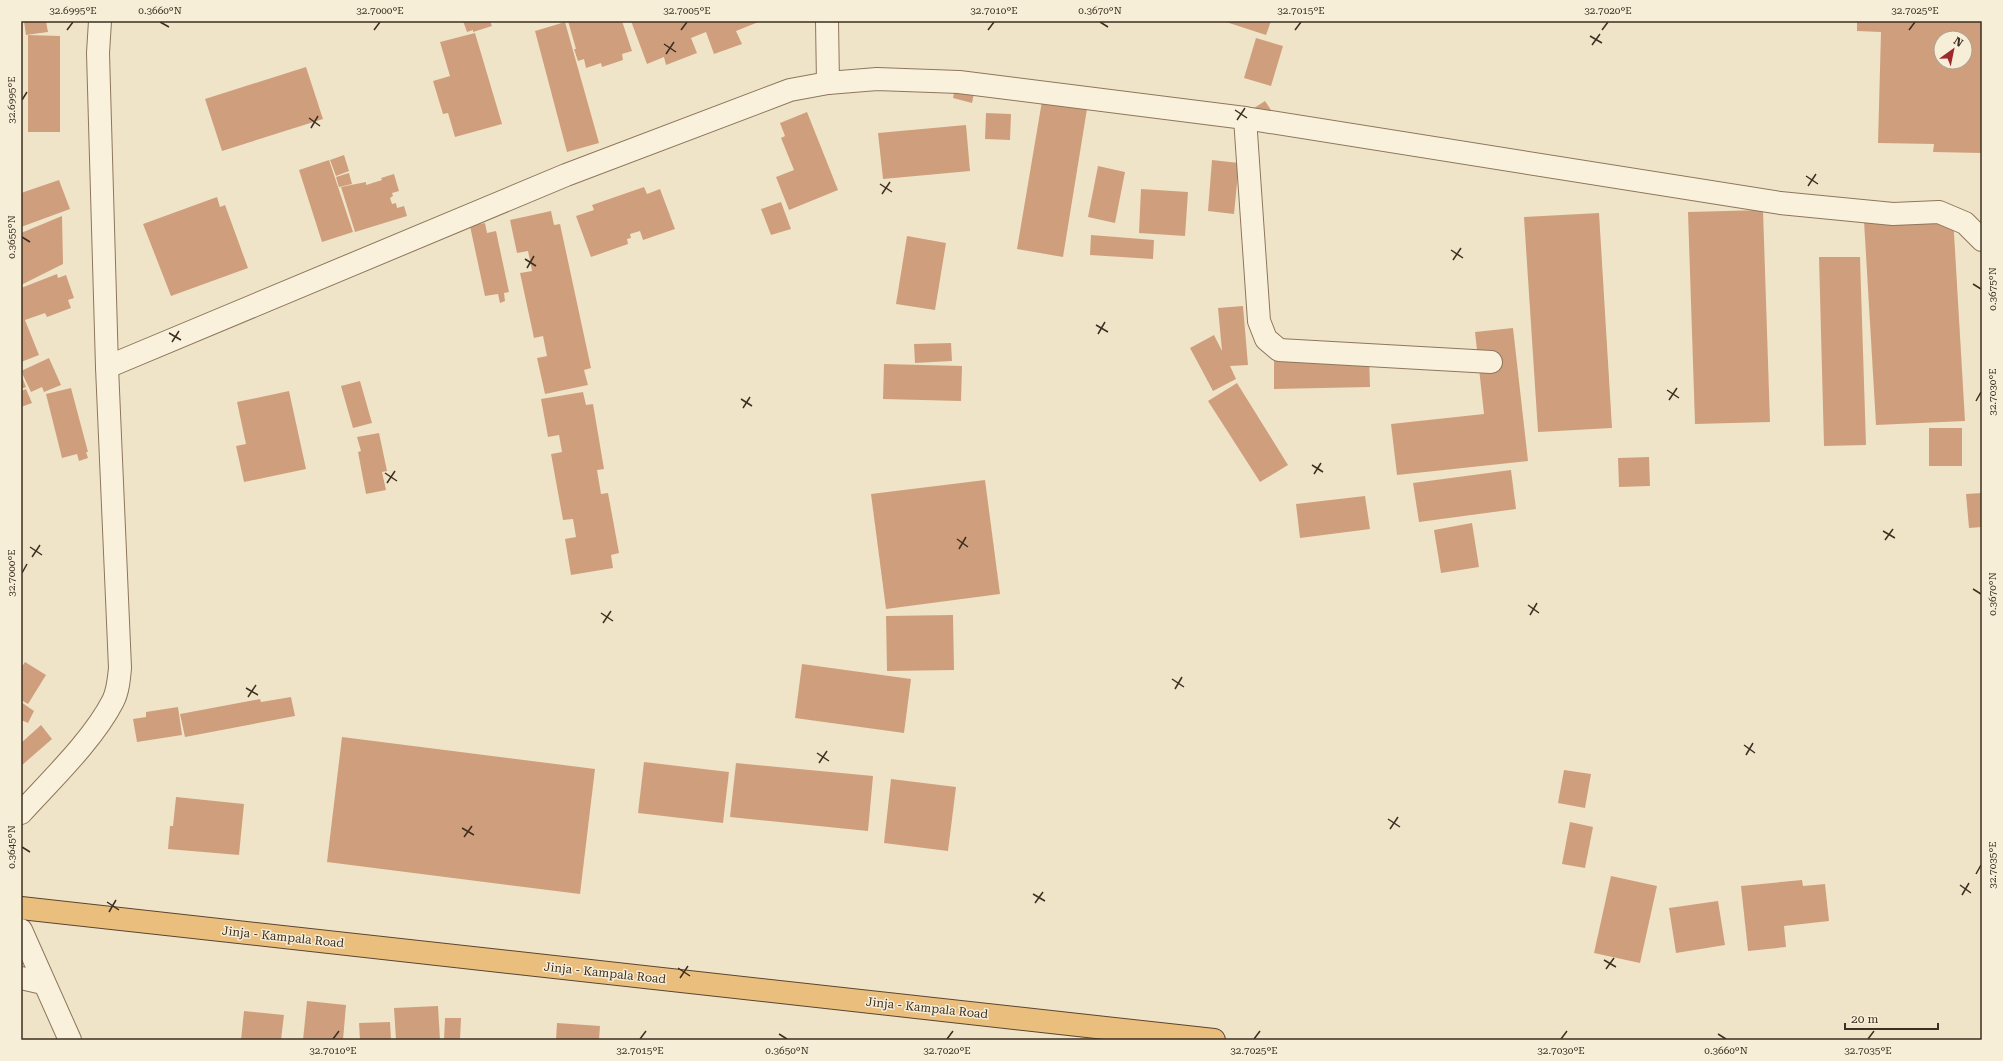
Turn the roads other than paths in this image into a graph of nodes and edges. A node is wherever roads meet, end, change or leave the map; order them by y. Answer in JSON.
{"nodes":[{"id":1,"x":100,"y":21,"type":"edge"},
{"id":2,"x":827,"y":21,"type":"edge"},
{"id":3,"x":828,"y":83,"type":"junction"},
{"id":4,"x":1245,"y":118,"type":"junction"},
{"id":5,"x":1982,"y":240,"type":"edge"},
{"id":6,"x":1492,"y":362,"type":"dead end"},
{"id":7,"x":107,"y":366,"type":"junction"},
{"id":8,"x":21,"y":813,"type":"edge"},
{"id":9,"x":21,"y":908,"type":"edge"},
{"id":10,"x":21,"y":930,"type":"edge"},
{"id":11,"x":21,"y":978,"type":"edge"},
{"id":12,"x":43,"y":983,"type":"junction"},
{"id":13,"x":70,"y":1040,"type":"edge"},
{"id":14,"x":1214,"y":1040,"type":"edge"}],
"edges":[{"from":1,"to":7,"type":"street"},
{"from":2,"to":3,"type":"street"},
{"from":3,"to":4,"type":"street"},
{"from":3,"to":7,"type":"street"},
{"from":4,"to":5,"type":"street"},
{"from":4,"to":6,"type":"street"},
{"from":7,"to":8,"type":"street"},
{"from":9,"to":14,"type":"highway","name":"Jinja - Kampala Road"},
{"from":10,"to":12,"type":"street"},
{"from":11,"to":12,"type":"street"},
{"from":12,"to":13,"type":"street"}]}
